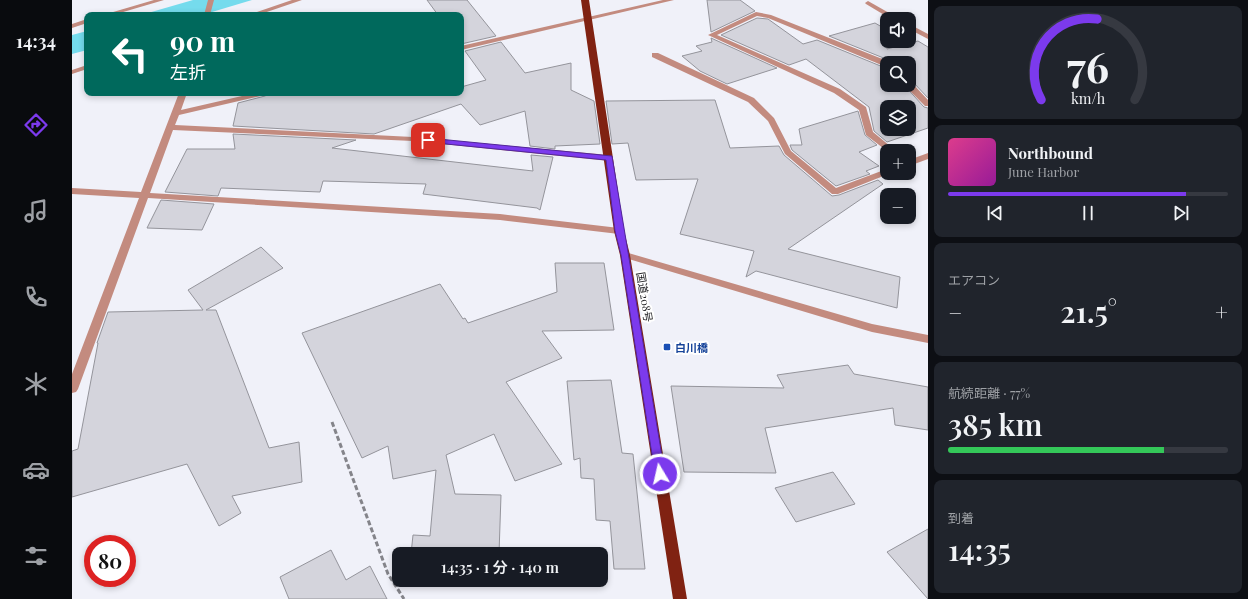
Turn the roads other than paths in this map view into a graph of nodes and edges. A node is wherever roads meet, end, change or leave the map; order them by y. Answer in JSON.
{"nodes":[{"id":1,"x":161,"y":0,"type":"edge"},
{"id":2,"x":211,"y":0,"type":"edge"},
{"id":3,"x":299,"y":0,"type":"edge"},
{"id":4,"x":585,"y":0,"type":"edge"},
{"id":5,"x":672,"y":0,"type":"edge"},
{"id":6,"x":868,"y":3,"type":"dead end"},
{"id":7,"x":117,"y":12,"type":"edge"},
{"id":8,"x":208,"y":12,"type":"edge"},
{"id":9,"x":261,"y":12,"type":"edge"},
{"id":10,"x":884,"y":12,"type":"edge"},
{"id":11,"x":587,"y":19,"type":"junction"},
{"id":12,"x":84,"y":22,"type":"edge"},
{"id":13,"x":72,"y":26,"type":"edge"},
{"id":14,"x":916,"y":30,"type":"edge"},
{"id":15,"x":928,"y":37,"type":"edge"},
{"id":16,"x":464,"y":47,"type":"edge"},
{"id":17,"x":655,"y":55,"type":"dead end"},
{"id":18,"x":880,"y":61,"type":"edge"},
{"id":19,"x":84,"y":68,"type":"edge"},
{"id":20,"x":72,"y":72,"type":"edge"},
{"id":21,"x":916,"y":92,"type":"edge"},
{"id":22,"x":182,"y":96,"type":"edge"},
{"id":23,"x":252,"y":96,"type":"edge"},
{"id":24,"x":928,"y":104,"type":"edge"},
{"id":25,"x":176,"y":113,"type":"junction"},
{"id":26,"x":171,"y":127,"type":"junction"},
{"id":27,"x":883,"y":144,"type":"edge"},
{"id":28,"x":928,"y":156,"type":"edge"},
{"id":29,"x":609,"y":158,"type":"junction"},
{"id":30,"x":916,"y":160,"type":"edge"},
{"id":31,"x":880,"y":175,"type":"edge"},
{"id":32,"x":72,"y":191,"type":"edge"},
{"id":33,"x":146,"y":196,"type":"junction"},
{"id":34,"x":619,"y":231,"type":"junction"},
{"id":35,"x":625,"y":255,"type":"junction"},
{"id":36,"x":928,"y":339,"type":"edge"},
{"id":37,"x":72,"y":389,"type":"edge"},
{"id":38,"x":680,"y":599,"type":"edge"}],
"edges":[{"from":1,"to":7,"type":"street"},
{"from":2,"to":8,"type":"street"},
{"from":3,"to":9,"type":"street"},
{"from":4,"to":11,"type":"highway","name":"国道208号"},
{"from":5,"to":11,"type":"street"},
{"from":6,"to":10,"type":"street"},
{"from":11,"to":16,"type":"street"},
{"from":11,"to":29,"type":"highway","name":"国道208号"},
{"from":12,"to":13,"type":"street"},
{"from":14,"to":15,"type":"street"},
{"from":17,"to":31,"type":"street"},
{"from":18,"to":27,"type":"street"},
{"from":19,"to":20,"type":"street"},
{"from":21,"to":24,"type":"street"},
{"from":22,"to":25,"type":"street"},
{"from":23,"to":25,"type":"street"},
{"from":25,"to":26,"type":"street"},
{"from":26,"to":29,"type":"street"},
{"from":26,"to":33,"type":"street"},
{"from":28,"to":30,"type":"street"},
{"from":29,"to":34,"type":"highway","name":"国道208号"},
{"from":32,"to":33,"type":"street"},
{"from":33,"to":34,"type":"street"},
{"from":33,"to":37,"type":"street"},
{"from":34,"to":35,"type":"highway","name":"国道208号"},
{"from":35,"to":36,"type":"street"},
{"from":35,"to":38,"type":"highway","name":"国道208号"}]}
